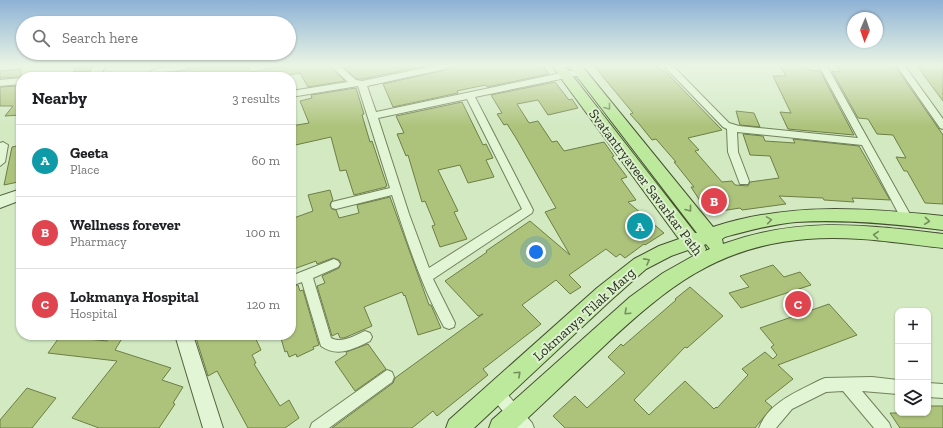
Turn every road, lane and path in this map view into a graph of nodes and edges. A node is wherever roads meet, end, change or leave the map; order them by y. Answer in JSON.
{"nodes":[{"id":1,"x":345,"y":86,"type":"edge"},
{"id":2,"x":359,"y":86,"type":"edge"},
{"id":3,"x":505,"y":86,"type":"edge"},
{"id":4,"x":581,"y":86,"type":"edge"},
{"id":5,"x":583,"y":86,"type":"edge"},
{"id":6,"x":688,"y":86,"type":"edge"},
{"id":7,"x":834,"y":86,"type":"edge"},
{"id":8,"x":915,"y":86,"type":"edge"},
{"id":9,"x":296,"y":93,"type":"edge"},
{"id":10,"x":469,"y":95,"type":"junction"},
{"id":11,"x":373,"y":116,"type":"junction"},
{"id":12,"x":943,"y":126,"type":"edge"},
{"id":13,"x":732,"y":127,"type":"junction"},
{"id":14,"x":863,"y":142,"type":"junction"},
{"id":15,"x":3,"y":145,"type":"dead end"},
{"id":16,"x":0,"y":162,"type":"edge"},
{"id":17,"x":744,"y":181,"type":"dead end"},
{"id":18,"x":396,"y":190,"type":"junction"},
{"id":19,"x":16,"y":196,"type":"edge"},
{"id":20,"x":0,"y":202,"type":"edge"},
{"id":21,"x":336,"y":205,"type":"dead end"},
{"id":22,"x":907,"y":219,"type":"junction"},
{"id":23,"x":943,"y":223,"type":"edge"},
{"id":24,"x":709,"y":235,"type":"junction"},
{"id":25,"x":943,"y":241,"type":"edge"},
{"id":26,"x":691,"y":242,"type":"junction"},
{"id":27,"x":722,"y":252,"type":"junction"},
{"id":28,"x":704,"y":259,"type":"junction"},
{"id":29,"x":334,"y":264,"type":"dead end"},
{"id":30,"x":306,"y":275,"type":"junction"},
{"id":31,"x":426,"y":277,"type":"junction"},
{"id":32,"x":296,"y":279,"type":"edge"},
{"id":33,"x":449,"y":323,"type":"dead end"},
{"id":34,"x":365,"y":337,"type":"dead end"},
{"id":35,"x":185,"y":340,"type":"edge"},
{"id":36,"x":387,"y":377,"type":"dead end"},
{"id":37,"x":847,"y":385,"type":"junction"},
{"id":38,"x":895,"y":387,"type":"edge"},
{"id":39,"x":931,"y":390,"type":"edge"},
{"id":40,"x":943,"y":391,"type":"edge"},
{"id":41,"x":497,"y":393,"type":"junction"},
{"id":42,"x":521,"y":421,"type":"edge"},
{"id":43,"x":213,"y":428,"type":"edge"},
{"id":44,"x":317,"y":428,"type":"edge"},
{"id":45,"x":457,"y":428,"type":"edge"},
{"id":46,"x":500,"y":428,"type":"edge"},
{"id":47,"x":766,"y":428,"type":"edge"},
{"id":48,"x":884,"y":428,"type":"edge"}],
"edges":[{"from":1,"to":9,"type":"street"},
{"from":2,"to":11,"type":"street"},
{"from":3,"to":10,"type":"street"},
{"from":4,"to":26,"type":"main road","name":"Svatantryaveer Savarkar Path"},
{"from":5,"to":24,"type":"main road","name":"Svatantryaveer Savarkar Path","one_way":true},
{"from":6,"to":13,"type":"street"},
{"from":7,"to":14,"type":"street"},
{"from":8,"to":12,"type":"street"},
{"from":10,"to":11,"type":"street"},
{"from":10,"to":31,"type":"street"},
{"from":11,"to":18,"type":"street"},
{"from":13,"to":14,"type":"street"},
{"from":13,"to":17,"type":"street"},
{"from":14,"to":22,"type":"street"},
{"from":15,"to":16,"type":"street"},
{"from":18,"to":21,"type":"street"},
{"from":18,"to":31,"type":"street"},
{"from":19,"to":20,"type":"street"},
{"from":22,"to":23,"type":"main road","name":"Lokmanya Tilak Marg","one_way":true},
{"from":24,"to":22,"type":"main road","name":"Lokmanya Tilak Marg","one_way":true},
{"from":24,"to":26,"type":"main road","name":"Lokmanya Tilak Marg"},
{"from":24,"to":27,"type":"main road","name":"Svatantryaveer Savarkar Path"},
{"from":25,"to":27,"type":"main road","name":"Lokmanya Tilak Marg","one_way":true},
{"from":26,"to":28,"type":"main road","name":"Svatantryaveer Savarkar Path"},
{"from":41,"to":26,"type":"main road","name":"Lokmanya Tilak Marg","one_way":true},
{"from":27,"to":28,"type":"main road","name":"Lokmanya Tilak Marg"},
{"from":28,"to":42,"type":"main road","name":"Lokmanya Tilak Marg","one_way":true},
{"from":29,"to":30,"type":"street"},
{"from":30,"to":32,"type":"street"},
{"from":30,"to":34,"type":"street"},
{"from":31,"to":33,"type":"street"},
{"from":35,"to":43,"type":"street"},
{"from":36,"to":44,"type":"street"},
{"from":37,"to":38,"type":"street"},
{"from":37,"to":47,"type":"street"},
{"from":37,"to":48,"type":"street"},
{"from":39,"to":40,"type":"street"},
{"from":41,"to":42,"type":"street"},
{"from":41,"to":45,"type":"main road","name":"Lokmanya Tilak Marg"},
{"from":42,"to":46,"type":"main road","name":"Lokmanya Tilak Marg"}]}
